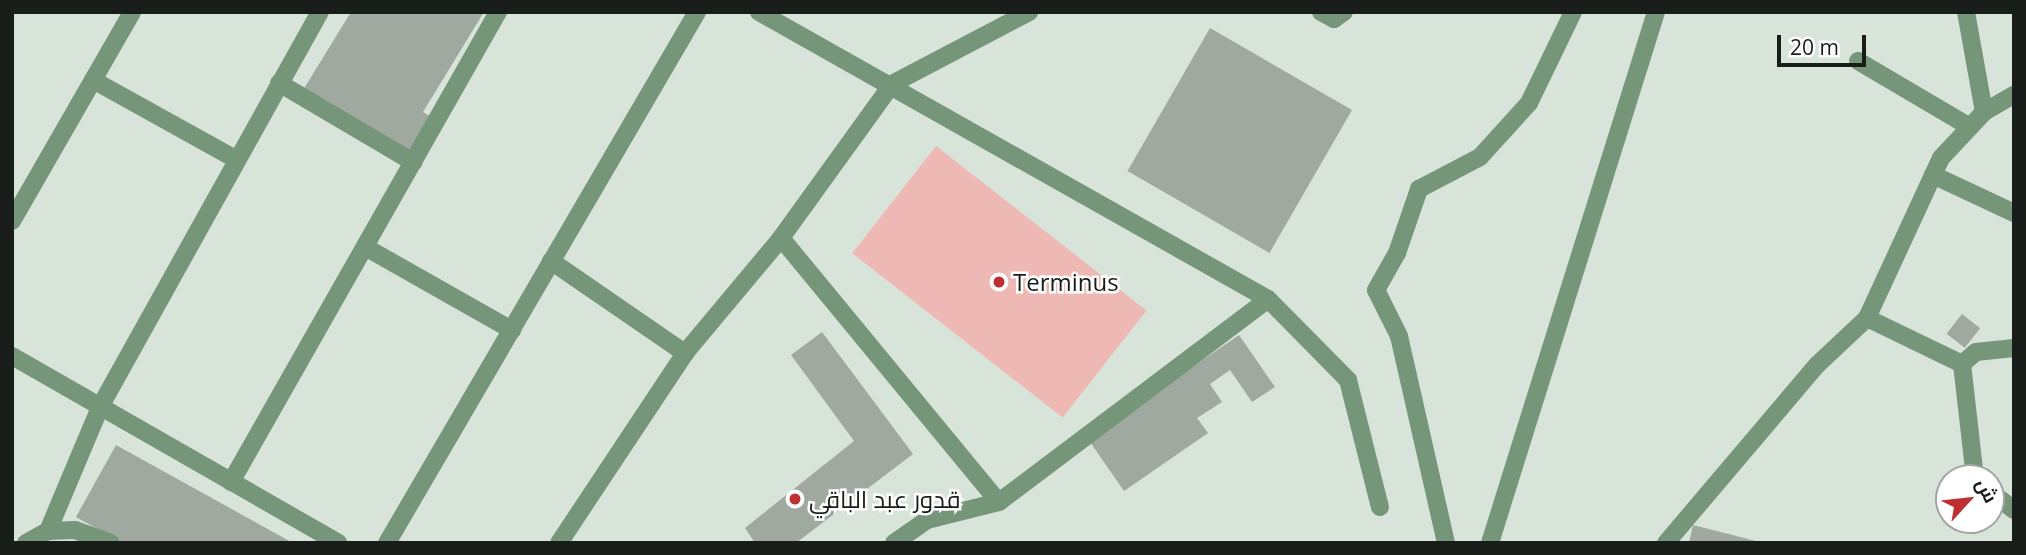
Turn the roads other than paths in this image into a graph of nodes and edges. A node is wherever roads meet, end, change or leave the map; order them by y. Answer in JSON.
{"nodes":[{"id":1,"x":132,"y":12,"type":"edge"},
{"id":2,"x":320,"y":12,"type":"edge"},
{"id":3,"x":498,"y":12,"type":"edge"},
{"id":4,"x":697,"y":12,"type":"edge"},
{"id":5,"x":759,"y":12,"type":"edge"},
{"id":6,"x":1029,"y":12,"type":"edge"},
{"id":7,"x":1321,"y":12,"type":"edge"},
{"id":8,"x":1344,"y":12,"type":"edge"},
{"id":9,"x":1573,"y":12,"type":"edge"},
{"id":10,"x":1656,"y":12,"type":"edge"},
{"id":11,"x":1966,"y":12,"type":"edge"},
{"id":12,"x":1858,"y":61,"type":"dead end"},
{"id":13,"x":93,"y":80,"type":"junction"},
{"id":14,"x":279,"y":83,"type":"junction"},
{"id":15,"x":892,"y":84,"type":"junction"},
{"id":16,"x":2014,"y":94,"type":"edge"},
{"id":17,"x":1984,"y":112,"type":"junction"},
{"id":18,"x":1970,"y":127,"type":"junction"},
{"id":19,"x":234,"y":158,"type":"junction"},
{"id":20,"x":413,"y":162,"type":"junction"},
{"id":21,"x":1933,"y":175,"type":"junction"},
{"id":22,"x":2014,"y":213,"type":"edge"},
{"id":23,"x":12,"y":221,"type":"edge"},
{"id":24,"x":781,"y":238,"type":"junction"},
{"id":25,"x":365,"y":247,"type":"junction"},
{"id":26,"x":551,"y":261,"type":"junction"},
{"id":27,"x":1268,"y":299,"type":"junction"},
{"id":28,"x":1867,"y":318,"type":"junction"},
{"id":29,"x":512,"y":330,"type":"junction"},
{"id":30,"x":2014,"y":348,"type":"edge"},
{"id":31,"x":685,"y":353,"type":"junction"},
{"id":32,"x":17,"y":364,"type":"edge"},
{"id":33,"x":1962,"y":365,"type":"junction"},
{"id":34,"x":100,"y":407,"type":"junction"},
{"id":35,"x":1974,"y":464,"type":"edge"},
{"id":36,"x":232,"y":482,"type":"junction"},
{"id":37,"x":999,"y":502,"type":"junction"},
{"id":38,"x":1380,"y":507,"type":"dead end"},
{"id":39,"x":48,"y":531,"type":"junction"},
{"id":40,"x":26,"y":543,"type":"edge"},
{"id":41,"x":111,"y":543,"type":"edge"},
{"id":42,"x":338,"y":543,"type":"edge"},
{"id":43,"x":387,"y":543,"type":"edge"},
{"id":44,"x":559,"y":543,"type":"edge"},
{"id":45,"x":894,"y":543,"type":"edge"},
{"id":46,"x":1446,"y":543,"type":"edge"},
{"id":47,"x":1490,"y":543,"type":"edge"},
{"id":48,"x":1666,"y":543,"type":"edge"}],
"edges":[{"from":1,"to":13,"type":"street"},
{"from":2,"to":14,"type":"street"},
{"from":3,"to":20,"type":"street"},
{"from":4,"to":26,"type":"street"},
{"from":5,"to":15,"type":"street"},
{"from":6,"to":15,"type":"street"},
{"from":7,"to":8,"type":"street"},
{"from":9,"to":46,"type":"street"},
{"from":10,"to":47,"type":"street"},
{"from":11,"to":17,"type":"street"},
{"from":12,"to":18,"type":"street"},
{"from":13,"to":19,"type":"street"},
{"from":13,"to":23,"type":"street"},
{"from":14,"to":19,"type":"street"},
{"from":14,"to":20,"type":"street"},
{"from":15,"to":24,"type":"street"},
{"from":15,"to":27,"type":"street"},
{"from":16,"to":17,"type":"street"},
{"from":17,"to":18,"type":"street"},
{"from":18,"to":21,"type":"street"},
{"from":19,"to":34,"type":"street"},
{"from":20,"to":25,"type":"street"},
{"from":21,"to":22,"type":"street"},
{"from":21,"to":28,"type":"street"},
{"from":24,"to":31,"type":"street"},
{"from":24,"to":37,"type":"street"},
{"from":25,"to":29,"type":"street"},
{"from":25,"to":36,"type":"street"},
{"from":26,"to":29,"type":"street"},
{"from":26,"to":31,"type":"street"},
{"from":27,"to":37,"type":"street"},
{"from":27,"to":38,"type":"street"},
{"from":28,"to":33,"type":"street"},
{"from":28,"to":48,"type":"street"},
{"from":29,"to":43,"type":"street"},
{"from":30,"to":33,"type":"street"},
{"from":31,"to":44,"type":"street"},
{"from":32,"to":34,"type":"street"},
{"from":33,"to":35,"type":"street"},
{"from":34,"to":36,"type":"street"},
{"from":34,"to":39,"type":"street"},
{"from":36,"to":42,"type":"street"},
{"from":37,"to":45,"type":"street"},
{"from":39,"to":40,"type":"street"},
{"from":39,"to":41,"type":"street"}]}
